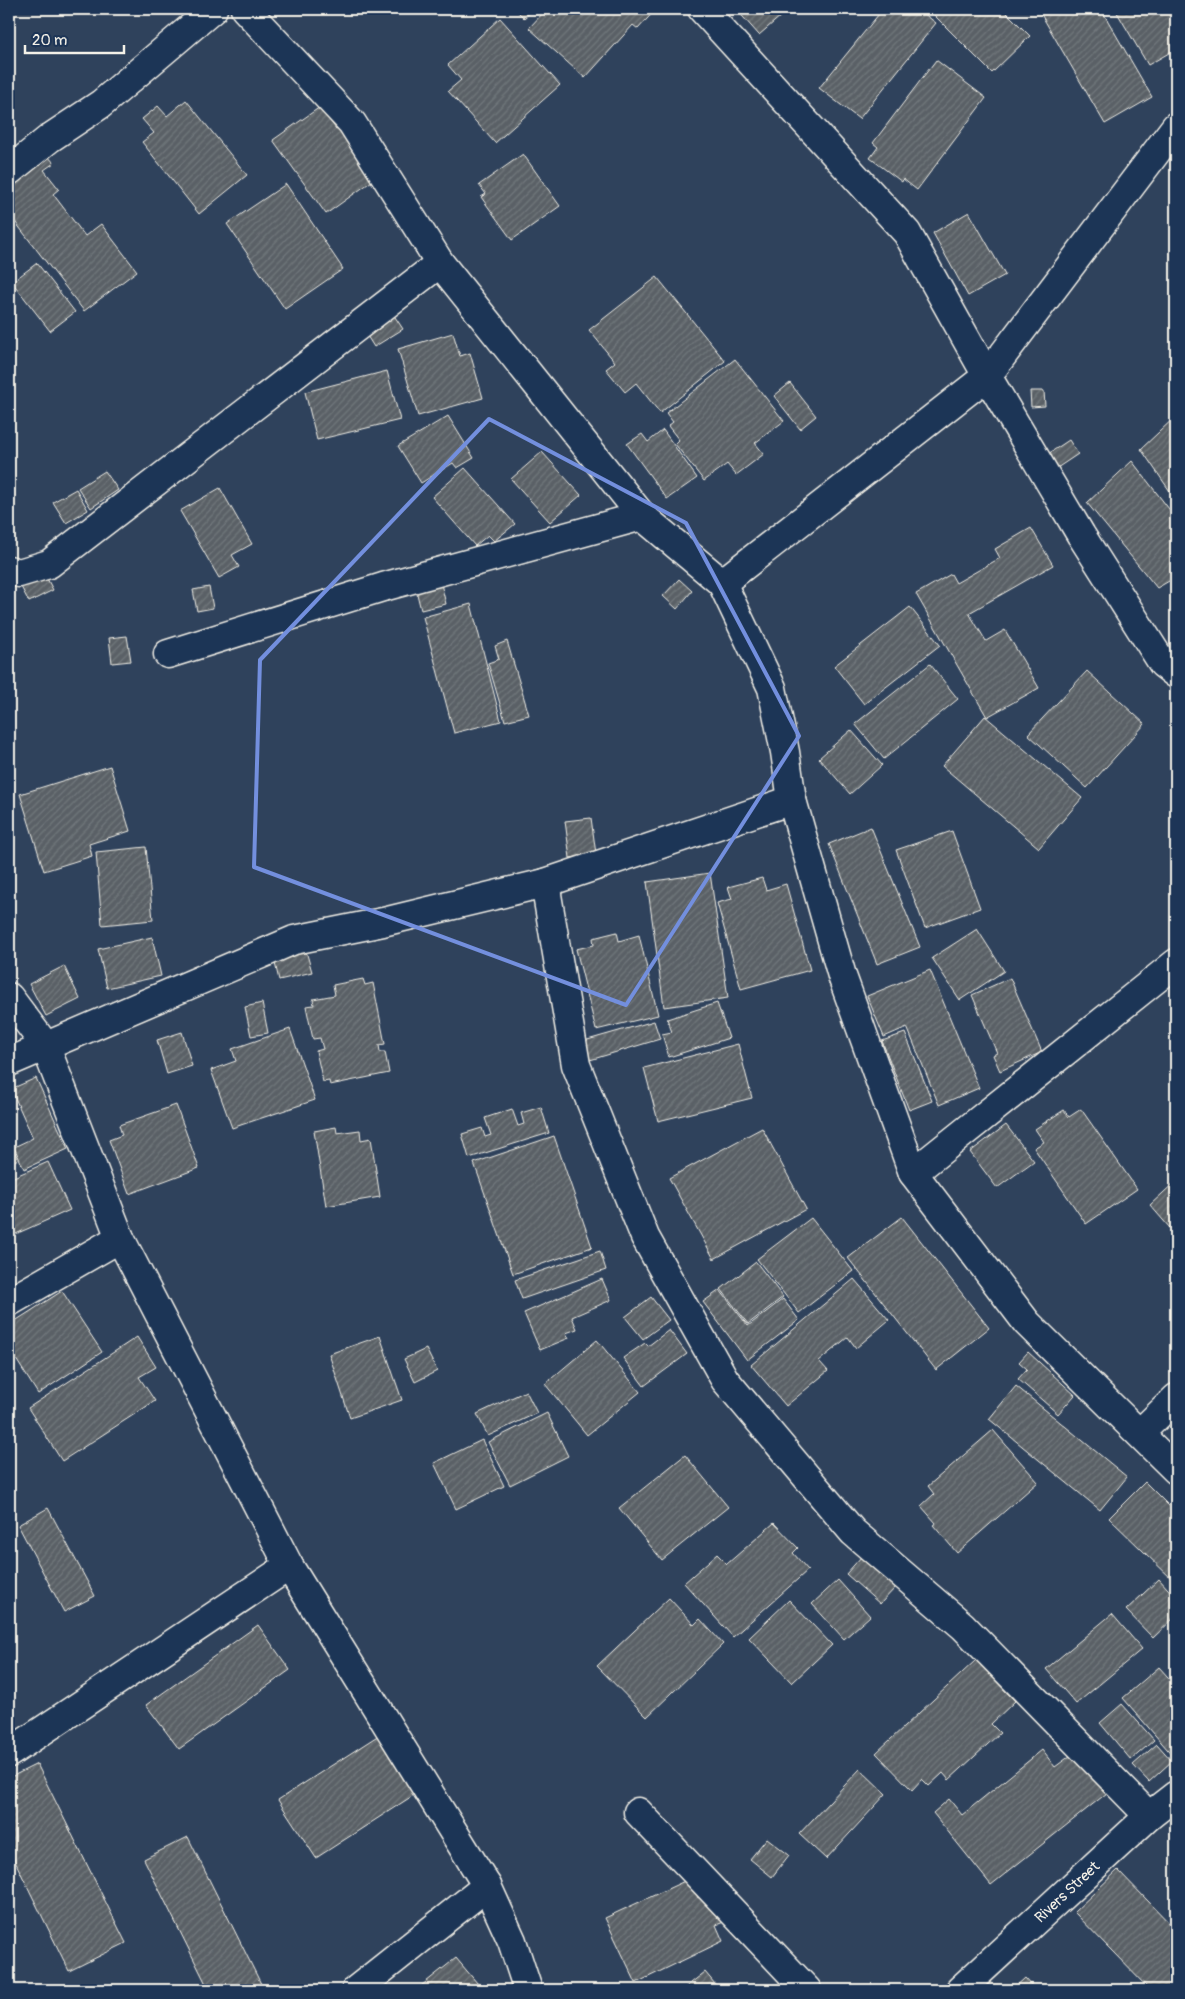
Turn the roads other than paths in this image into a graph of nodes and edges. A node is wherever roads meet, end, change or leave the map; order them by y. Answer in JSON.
{"nodes":[{"id":1,"x":213,"y":9,"type":"edge"},
{"id":2,"x":245,"y":9,"type":"edge"},
{"id":3,"x":702,"y":9,"type":"edge"},
{"id":4,"x":1176,"y":126,"type":"edge"},
{"id":5,"x":9,"y":171,"type":"edge"},
{"id":6,"x":440,"y":263,"type":"junction"},
{"id":7,"x":987,"y":376,"type":"junction"},
{"id":8,"x":642,"y":516,"type":"junction"},
{"id":9,"x":9,"y":570,"type":"edge"},
{"id":10,"x":722,"y":583,"type":"junction"},
{"id":11,"x":168,"y":654,"type":"dead end"},
{"id":12,"x":1172,"y":662,"type":"edge"},
{"id":13,"x":792,"y":800,"type":"junction"},
{"id":14,"x":544,"y":883,"type":"junction"},
{"id":15,"x":1176,"y":963,"type":"edge"},
{"id":16,"x":9,"y":997,"type":"edge"},
{"id":17,"x":45,"y":1045,"type":"junction"},
{"id":18,"x":9,"y":1062,"type":"edge"},
{"id":19,"x":913,"y":1172,"type":"junction"},
{"id":20,"x":120,"y":1238,"type":"junction"},
{"id":21,"x":9,"y":1302,"type":"edge"},
{"id":22,"x":1176,"y":1398,"type":"edge"},
{"id":23,"x":1140,"y":1433,"type":"junction"},
{"id":24,"x":1176,"y":1470,"type":"edge"},
{"id":25,"x":289,"y":1566,"type":"junction"},
{"id":26,"x":9,"y":1753,"type":"edge"},
{"id":27,"x":1176,"y":1795,"type":"edge"},
{"id":28,"x":638,"y":1812,"type":"dead end"},
{"id":29,"x":1149,"y":1816,"type":"junction"},
{"id":30,"x":487,"y":1886,"type":"junction"},
{"id":31,"x":356,"y":1990,"type":"edge"},
{"id":32,"x":528,"y":1990,"type":"edge"},
{"id":33,"x":807,"y":1990,"type":"edge"},
{"id":34,"x":960,"y":1990,"type":"edge"}],
"edges":[{"from":1,"to":5,"type":"street"},
{"from":2,"to":6,"type":"street"},
{"from":3,"to":7,"type":"street"},
{"from":4,"to":7,"type":"street"},
{"from":6,"to":8,"type":"street"},
{"from":6,"to":9,"type":"street"},
{"from":7,"to":10,"type":"street"},
{"from":7,"to":12,"type":"street"},
{"from":8,"to":10,"type":"street"},
{"from":8,"to":11,"type":"street"},
{"from":10,"to":13,"type":"street"},
{"from":13,"to":14,"type":"street"},
{"from":13,"to":19,"type":"street"},
{"from":14,"to":17,"type":"street"},
{"from":14,"to":29,"type":"street"},
{"from":15,"to":19,"type":"street"},
{"from":16,"to":17,"type":"street"},
{"from":17,"to":18,"type":"street"},
{"from":17,"to":20,"type":"street"},
{"from":19,"to":23,"type":"street"},
{"from":20,"to":21,"type":"street"},
{"from":20,"to":25,"type":"street"},
{"from":22,"to":23,"type":"street"},
{"from":23,"to":24,"type":"street"},
{"from":25,"to":26,"type":"street"},
{"from":25,"to":30,"type":"street"},
{"from":27,"to":29,"type":"street","name":"Rivers Street"},
{"from":28,"to":33,"type":"street"},
{"from":29,"to":34,"type":"street","name":"Rivers Street"},
{"from":30,"to":31,"type":"street"},
{"from":30,"to":32,"type":"street"}]}
